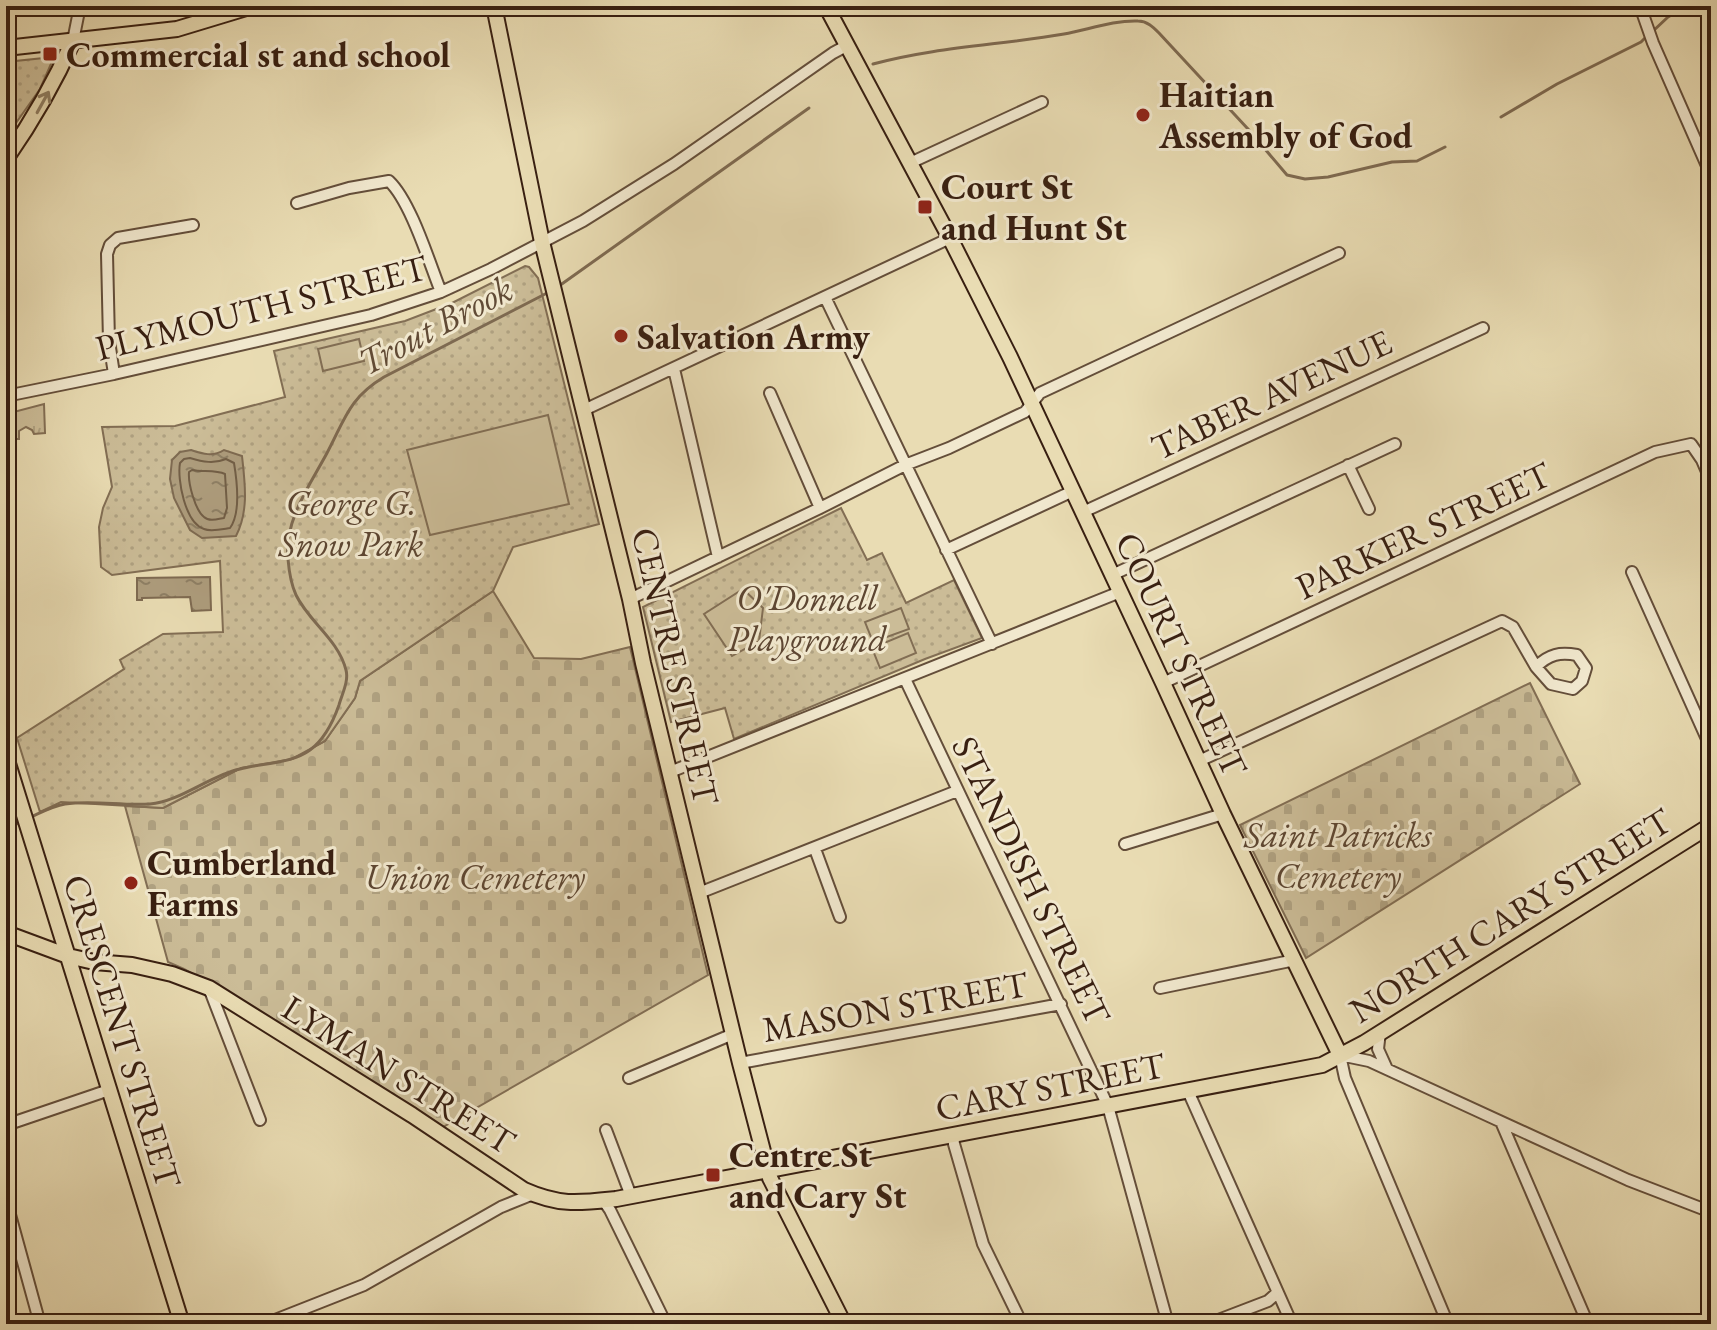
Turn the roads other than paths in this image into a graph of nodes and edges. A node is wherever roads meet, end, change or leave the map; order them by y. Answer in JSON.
{"nodes":[{"id":1,"x":80,"y":6,"type":"edge"},
{"id":2,"x":253,"y":6,"type":"edge"},
{"id":3,"x":494,"y":6,"type":"edge"},
{"id":4,"x":826,"y":6,"type":"edge"},
{"id":5,"x":1640,"y":6,"type":"edge"},
{"id":6,"x":73,"y":41,"type":"junction"},
{"id":7,"x":846,"y":46,"type":"junction"},
{"id":8,"x":6,"y":48,"type":"edge"},
{"id":9,"x":1042,"y":102,"type":"dead end"},
{"id":10,"x":1706,"y":151,"type":"edge"},
{"id":11,"x":6,"y":159,"type":"edge"},
{"id":12,"x":910,"y":163,"type":"junction"},
{"id":13,"x":1711,"y":175,"type":"edge"},
{"id":14,"x":297,"y":203,"type":"dead end"},
{"id":15,"x":193,"y":225,"type":"dead end"},
{"id":16,"x":950,"y":238,"type":"junction"},
{"id":17,"x":542,"y":242,"type":"junction"},
{"id":18,"x":1339,"y":253,"type":"dead end"},
{"id":19,"x":441,"y":292,"type":"junction"},
{"id":20,"x":825,"y":297,"type":"junction"},
{"id":21,"x":1483,"y":328,"type":"dead end"},
{"id":22,"x":674,"y":369,"type":"junction"},
{"id":23,"x":114,"y":374,"type":"junction"},
{"id":24,"x":770,"y":393,"type":"dead end"},
{"id":25,"x":6,"y":396,"type":"edge"},
{"id":26,"x":1031,"y":403,"type":"junction"},
{"id":27,"x":584,"y":410,"type":"junction"},
{"id":28,"x":1395,"y":444,"type":"dead end"},
{"id":29,"x":905,"y":465,"type":"junction"},
{"id":30,"x":1348,"y":465,"type":"junction"},
{"id":31,"x":1711,"y":481,"type":"edge"},
{"id":32,"x":1073,"y":491,"type":"junction"},
{"id":33,"x":820,"y":508,"type":"junction"},
{"id":34,"x":1369,"y":509,"type":"dead end"},
{"id":35,"x":1083,"y":512,"type":"junction"},
{"id":36,"x":946,"y":550,"type":"junction"},
{"id":37,"x":718,"y":557,"type":"junction"},
{"id":38,"x":1632,"y":572,"type":"dead end"},
{"id":39,"x":1112,"y":575,"type":"junction"},
{"id":40,"x":1120,"y":592,"type":"junction"},
{"id":41,"x":630,"y":599,"type":"junction"},
{"id":42,"x":992,"y":644,"type":"junction"},
{"id":43,"x":1536,"y":667,"type":"junction"},
{"id":44,"x":905,"y":679,"type":"junction"},
{"id":45,"x":1163,"y":683,"type":"junction"},
{"id":46,"x":1711,"y":748,"type":"edge"},
{"id":47,"x":1199,"y":761,"type":"junction"},
{"id":48,"x":8,"y":766,"type":"edge"},
{"id":49,"x":670,"y":772,"type":"junction"},
{"id":50,"x":957,"y":791,"type":"junction"},
{"id":51,"x":1223,"y":814,"type":"junction"},
{"id":52,"x":1711,"y":825,"type":"edge"},
{"id":53,"x":1125,"y":844,"type":"dead end"},
{"id":54,"x":815,"y":849,"type":"junction"},
{"id":55,"x":699,"y":893,"type":"junction"},
{"id":56,"x":840,"y":917,"type":"dead end"},
{"id":57,"x":6,"y":933,"type":"edge"},
{"id":58,"x":68,"y":956,"type":"junction"},
{"id":59,"x":1295,"y":960,"type":"junction"},
{"id":60,"x":209,"y":988,"type":"junction"},
{"id":61,"x":1160,"y":988,"type":"dead end"},
{"id":62,"x":1061,"y":1004,"type":"junction"},
{"id":63,"x":1380,"y":1032,"type":"junction"},
{"id":64,"x":733,"y":1034,"type":"junction"},
{"id":65,"x":1340,"y":1055,"type":"junction"},
{"id":66,"x":740,"y":1063,"type":"junction"},
{"id":67,"x":1387,"y":1069,"type":"junction"},
{"id":68,"x":629,"y":1078,"type":"dead end"},
{"id":69,"x":109,"y":1090,"type":"junction"},
{"id":70,"x":1188,"y":1091,"type":"junction"},
{"id":71,"x":1108,"y":1106,"type":"junction"},
{"id":72,"x":260,"y":1120,"type":"dead end"},
{"id":73,"x":1502,"y":1124,"type":"junction"},
{"id":74,"x":6,"y":1125,"type":"edge"},
{"id":75,"x":606,"y":1130,"type":"dead end"},
{"id":76,"x":953,"y":1135,"type":"junction"},
{"id":77,"x":768,"y":1169,"type":"junction"},
{"id":78,"x":533,"y":1194,"type":"junction"},
{"id":79,"x":631,"y":1196,"type":"junction"},
{"id":80,"x":6,"y":1200,"type":"edge"},
{"id":81,"x":603,"y":1200,"type":"junction"},
{"id":82,"x":1711,"y":1212,"type":"edge"},
{"id":83,"x":1277,"y":1293,"type":"junction"},
{"id":84,"x":290,"y":1320,"type":"edge"},
{"id":85,"x":40,"y":1324,"type":"edge"},
{"id":86,"x":182,"y":1324,"type":"edge"},
{"id":87,"x":265,"y":1324,"type":"edge"},
{"id":88,"x":666,"y":1324,"type":"edge"},
{"id":89,"x":844,"y":1324,"type":"edge"},
{"id":90,"x":1022,"y":1324,"type":"edge"},
{"id":91,"x":1168,"y":1324,"type":"edge"},
{"id":92,"x":1208,"y":1324,"type":"edge"},
{"id":93,"x":1292,"y":1324,"type":"edge"},
{"id":94,"x":1448,"y":1324,"type":"edge"},
{"id":95,"x":1588,"y":1324,"type":"edge"}],
"edges":[{"from":1,"to":6,"type":"street"},
{"from":2,"to":6,"type":"main road"},
{"from":3,"to":17,"type":"main road","name":"CENTRE STREET"},
{"from":4,"to":7,"type":"main road","name":"COURT STREET"},
{"from":5,"to":10,"type":"street"},
{"from":6,"to":8,"type":"main road"},
{"from":11,"to":6,"type":"main road","one_way":true},
{"from":7,"to":12,"type":"main road","name":"COURT STREET"},
{"from":7,"to":17,"type":"street","name":"PLYMOUTH STREET"},
{"from":9,"to":12,"type":"street"},
{"from":10,"to":13,"type":"street"},
{"from":12,"to":16,"type":"main road","name":"COURT STREET"},
{"from":14,"to":19,"type":"street"},
{"from":15,"to":23,"type":"street"},
{"from":16,"to":20,"type":"street"},
{"from":16,"to":26,"type":"main road","name":"COURT STREET"},
{"from":17,"to":19,"type":"street","name":"PLYMOUTH STREET"},
{"from":17,"to":27,"type":"main road","name":"CENTRE STREET"},
{"from":18,"to":26,"type":"street"},
{"from":19,"to":23,"type":"street","name":"PLYMOUTH STREET"},
{"from":20,"to":22,"type":"street"},
{"from":20,"to":29,"type":"street"},
{"from":21,"to":35,"type":"street","name":"TABER AVENUE"},
{"from":22,"to":27,"type":"street"},
{"from":22,"to":37,"type":"street"},
{"from":23,"to":25,"type":"street","name":"PLYMOUTH STREET"},
{"from":24,"to":33,"type":"street"},
{"from":26,"to":29,"type":"street"},
{"from":26,"to":32,"type":"main road","name":"COURT STREET"},
{"from":27,"to":41,"type":"main road","name":"CENTRE STREET"},
{"from":28,"to":30,"type":"street"},
{"from":29,"to":33,"type":"street"},
{"from":29,"to":36,"type":"street"},
{"from":30,"to":34,"type":"street"},
{"from":30,"to":39,"type":"street"},
{"from":31,"to":45,"type":"street","name":"PARKER STREET"},
{"from":32,"to":35,"type":"main road","name":"COURT STREET"},
{"from":32,"to":36,"type":"street"},
{"from":33,"to":37,"type":"street"},
{"from":35,"to":39,"type":"main road","name":"COURT STREET"},
{"from":36,"to":42,"type":"street"},
{"from":37,"to":41,"type":"street"},
{"from":38,"to":46,"type":"street"},
{"from":39,"to":40,"type":"main road","name":"COURT STREET"},
{"from":40,"to":42,"type":"street"},
{"from":40,"to":45,"type":"main road","name":"COURT STREET"},
{"from":41,"to":49,"type":"main road","name":"CENTRE STREET"},
{"from":42,"to":44,"type":"street"},
{"from":43,"to":43,"type":"street"},
{"from":43,"to":47,"type":"street"},
{"from":44,"to":49,"type":"street"},
{"from":44,"to":50,"type":"street","name":"STANDISH STREET"},
{"from":45,"to":47,"type":"main road","name":"COURT STREET"},
{"from":47,"to":51,"type":"main road","name":"COURT STREET"},
{"from":48,"to":58,"type":"main road","name":"CRESCENT STREET"},
{"from":49,"to":55,"type":"main road","name":"CENTRE STREET"},
{"from":50,"to":54,"type":"street"},
{"from":50,"to":62,"type":"street","name":"STANDISH STREET"},
{"from":51,"to":53,"type":"street"},
{"from":51,"to":59,"type":"main road","name":"COURT STREET"},
{"from":52,"to":63,"type":"main road","name":"NORTH CARY STREET"},
{"from":54,"to":55,"type":"street"},
{"from":54,"to":56,"type":"street"},
{"from":55,"to":64,"type":"main road","name":"CENTRE STREET"},
{"from":57,"to":58,"type":"main road","name":"LYMAN STREET"},
{"from":58,"to":60,"type":"main road","name":"LYMAN STREET"},
{"from":58,"to":69,"type":"main road","name":"CRESCENT STREET"},
{"from":59,"to":61,"type":"street"},
{"from":59,"to":65,"type":"main road","name":"COURT STREET"},
{"from":60,"to":72,"type":"street"},
{"from":60,"to":78,"type":"main road","name":"LYMAN STREET"},
{"from":62,"to":66,"type":"street","name":"MASON STREET"},
{"from":62,"to":71,"type":"street","name":"STANDISH STREET"},
{"from":63,"to":65,"type":"main road","name":"NORTH CARY STREET"},
{"from":63,"to":67,"type":"street"},
{"from":64,"to":66,"type":"main road","name":"CENTRE STREET"},
{"from":64,"to":68,"type":"street"},
{"from":65,"to":67,"type":"street"},
{"from":65,"to":70,"type":"main road","name":"CARY STREET"},
{"from":65,"to":94,"type":"street"},
{"from":66,"to":77,"type":"main road","name":"CENTRE STREET"},
{"from":67,"to":73,"type":"street"},
{"from":69,"to":74,"type":"street"},
{"from":69,"to":86,"type":"main road","name":"CRESCENT STREET"},
{"from":70,"to":71,"type":"main road","name":"CARY STREET"},
{"from":70,"to":83,"type":"street"},
{"from":71,"to":76,"type":"main road","name":"CARY STREET"},
{"from":71,"to":91,"type":"street","name":"STANDISH STREET"},
{"from":73,"to":82,"type":"street"},
{"from":73,"to":95,"type":"street"},
{"from":75,"to":79,"type":"street"},
{"from":76,"to":77,"type":"main road","name":"CARY STREET"},
{"from":76,"to":90,"type":"street"},
{"from":77,"to":79,"type":"main road","name":"LYMAN STREET"},
{"from":77,"to":89,"type":"main road","name":"CENTRE STREET"},
{"from":78,"to":81,"type":"main road","name":"LYMAN STREET"},
{"from":78,"to":84,"type":"street"},
{"from":79,"to":81,"type":"main road","name":"LYMAN STREET"},
{"from":80,"to":85,"type":"street"},
{"from":81,"to":88,"type":"street"},
{"from":83,"to":92,"type":"street"},
{"from":83,"to":93,"type":"street"},
{"from":84,"to":87,"type":"street"}]}
